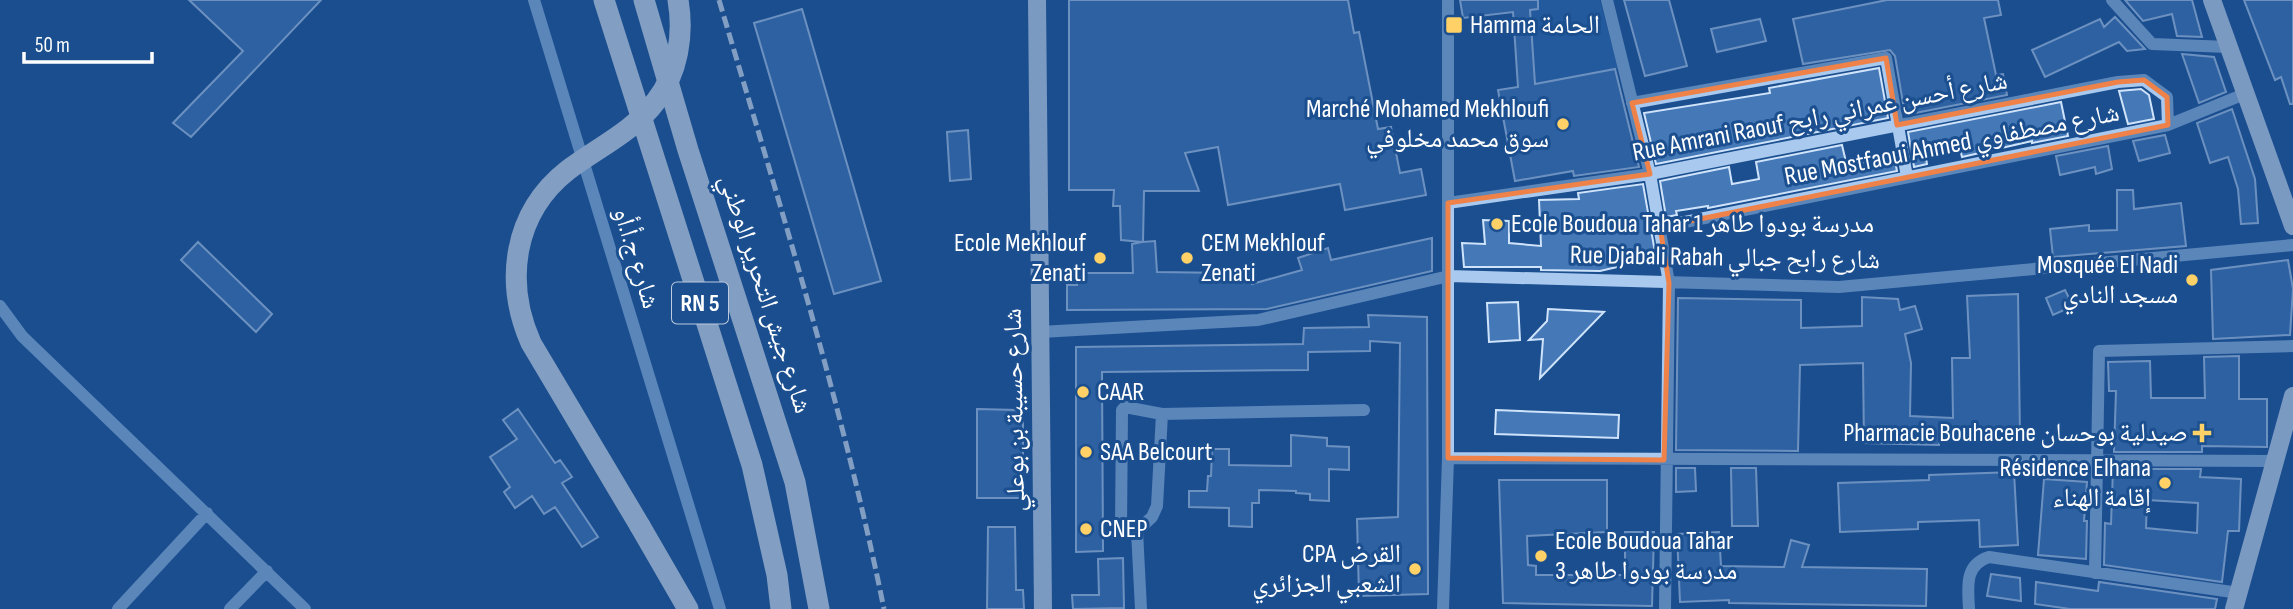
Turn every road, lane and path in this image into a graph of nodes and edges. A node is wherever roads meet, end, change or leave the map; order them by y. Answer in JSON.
{"nodes":[{"id":1,"x":534,"y":0,"type":"edge"},
{"id":2,"x":604,"y":0,"type":"edge"},
{"id":3,"x":644,"y":0,"type":"edge"},
{"id":4,"x":678,"y":0,"type":"edge"},
{"id":5,"x":1037,"y":0,"type":"edge"},
{"id":6,"x":1448,"y":0,"type":"edge"},
{"id":7,"x":1607,"y":0,"type":"edge"},
{"id":8,"x":2112,"y":0,"type":"edge"},
{"id":9,"x":2212,"y":0,"type":"edge"},
{"id":10,"x":2228,"y":47,"type":"junction"},
{"id":11,"x":2247,"y":93,"type":"junction"},
{"id":12,"x":1632,"y":103,"type":"junction"},
{"id":13,"x":1897,"y":125,"type":"junction"},
{"id":14,"x":2168,"y":125,"type":"junction"},
{"id":15,"x":1650,"y":174,"type":"junction"},
{"id":16,"x":1907,"y":177,"type":"junction"},
{"id":17,"x":1448,"y":203,"type":"junction"},
{"id":18,"x":2293,"y":226,"type":"edge"},
{"id":19,"x":1660,"y":227,"type":"junction"},
{"id":20,"x":2293,"y":246,"type":"edge"},
{"id":21,"x":1449,"y":276,"type":"junction"},
{"id":22,"x":1669,"y":283,"type":"junction"},
{"id":23,"x":0,"y":306,"type":"edge"},
{"id":24,"x":1040,"y":331,"type":"junction"},
{"id":25,"x":2293,"y":346,"type":"edge"},
{"id":26,"x":2293,"y":396,"type":"edge"},
{"id":27,"x":1364,"y":410,"type":"dead end"},
{"id":28,"x":1161,"y":414,"type":"junction"},
{"id":29,"x":1448,"y":458,"type":"junction"},
{"id":30,"x":2099,"y":459,"type":"junction"},
{"id":31,"x":1664,"y":460,"type":"junction"},
{"id":32,"x":2276,"y":461,"type":"junction"},
{"id":33,"x":207,"y":513,"type":"junction"},
{"id":34,"x":1137,"y":531,"type":"junction"},
{"id":35,"x":267,"y":571,"type":"junction"},
{"id":36,"x":2095,"y":573,"type":"junction"},
{"id":37,"x":2236,"y":601,"type":"edge"},
{"id":38,"x":118,"y":609,"type":"edge"},
{"id":39,"x":230,"y":609,"type":"edge"},
{"id":40,"x":305,"y":609,"type":"edge"},
{"id":41,"x":688,"y":609,"type":"edge"},
{"id":42,"x":720,"y":609,"type":"edge"},
{"id":43,"x":780,"y":609,"type":"edge"},
{"id":44,"x":819,"y":609,"type":"edge"},
{"id":45,"x":1043,"y":609,"type":"edge"},
{"id":46,"x":1141,"y":609,"type":"edge"},
{"id":47,"x":1443,"y":609,"type":"edge"},
{"id":48,"x":1665,"y":609,"type":"edge"},
{"id":49,"x":1969,"y":609,"type":"edge"}],
"edges":[{"from":1,"to":42,"type":"street","name":"شارع ج.أ.أو"},
{"from":2,"to":43,"type":"highway","number":"RN 5"},
{"from":3,"to":44,"type":"highway","name":"شارع جيش التحرير الوطني"},
{"from":4,"to":41,"type":"highway","bridge":true},
{"from":5,"to":24,"type":"main road","name":"شارع حسيبة بن بوعلي"},
{"from":6,"to":17,"type":"street"},
{"from":7,"to":12,"type":"street"},
{"from":8,"to":10,"type":"street"},
{"from":9,"to":10,"type":"main road"},
{"from":10,"to":11,"type":"main road"},
{"from":11,"to":14,"type":"street","name":"Rue Mostfaoui Ahmed شارع مصطفاوي"},
{"from":11,"to":18,"type":"main road"},
{"from":12,"to":13,"type":"street"},
{"from":12,"to":15,"type":"street"},
{"from":13,"to":14,"type":"street","name":"Rue Amrani Raouf شارع أحسن عمراني رابح"},
{"from":13,"to":15,"type":"street","name":"Rue Amrani Raouf شارع أحسن عمراني رابح"},
{"from":13,"to":16,"type":"street"},
{"from":14,"to":16,"type":"street","name":"Rue Mostfaoui Ahmed شارع مصطفاوي"},
{"from":15,"to":17,"type":"street","name":"Rue Amrani Raouf شارع أحسن عمراني رابح"},
{"from":15,"to":19,"type":"street"},
{"from":16,"to":19,"type":"street","name":"Rue Mostfaoui Ahmed شارع مصطفاوي"},
{"from":17,"to":21,"type":"street"},
{"from":19,"to":22,"type":"street"},
{"from":20,"to":22,"type":"street","name":"Rue Djabali Rabah شارع رابح جبالي"},
{"from":21,"to":22,"type":"street","name":"Rue Djabali Rabah شارع رابح جبالي"},
{"from":21,"to":24,"type":"street","name":"Rue Djabali Rabah شارع رابح جبالي"},
{"from":21,"to":29,"type":"street"},
{"from":22,"to":31,"type":"street"},
{"from":23,"to":33,"type":"street"},
{"from":24,"to":45,"type":"main road","name":"شارع حسيبة بن بوعلي"},
{"from":25,"to":30,"type":"street"},
{"from":26,"to":32,"type":"main road"},
{"from":27,"to":28,"type":"street"},
{"from":28,"to":34,"type":"street"},
{"from":28,"to":34,"type":"street"},
{"from":29,"to":31,"type":"street"},
{"from":29,"to":47,"type":"street"},
{"from":30,"to":31,"type":"street"},
{"from":30,"to":32,"type":"street"},
{"from":30,"to":36,"type":"street"},
{"from":31,"to":48,"type":"street"},
{"from":32,"to":37,"type":"main road"},
{"from":33,"to":35,"type":"street"},
{"from":33,"to":38,"type":"street"},
{"from":34,"to":46,"type":"street"},
{"from":35,"to":39,"type":"street"},
{"from":35,"to":40,"type":"street"},
{"from":36,"to":37,"type":"street"},
{"from":36,"to":49,"type":"street"}]}
